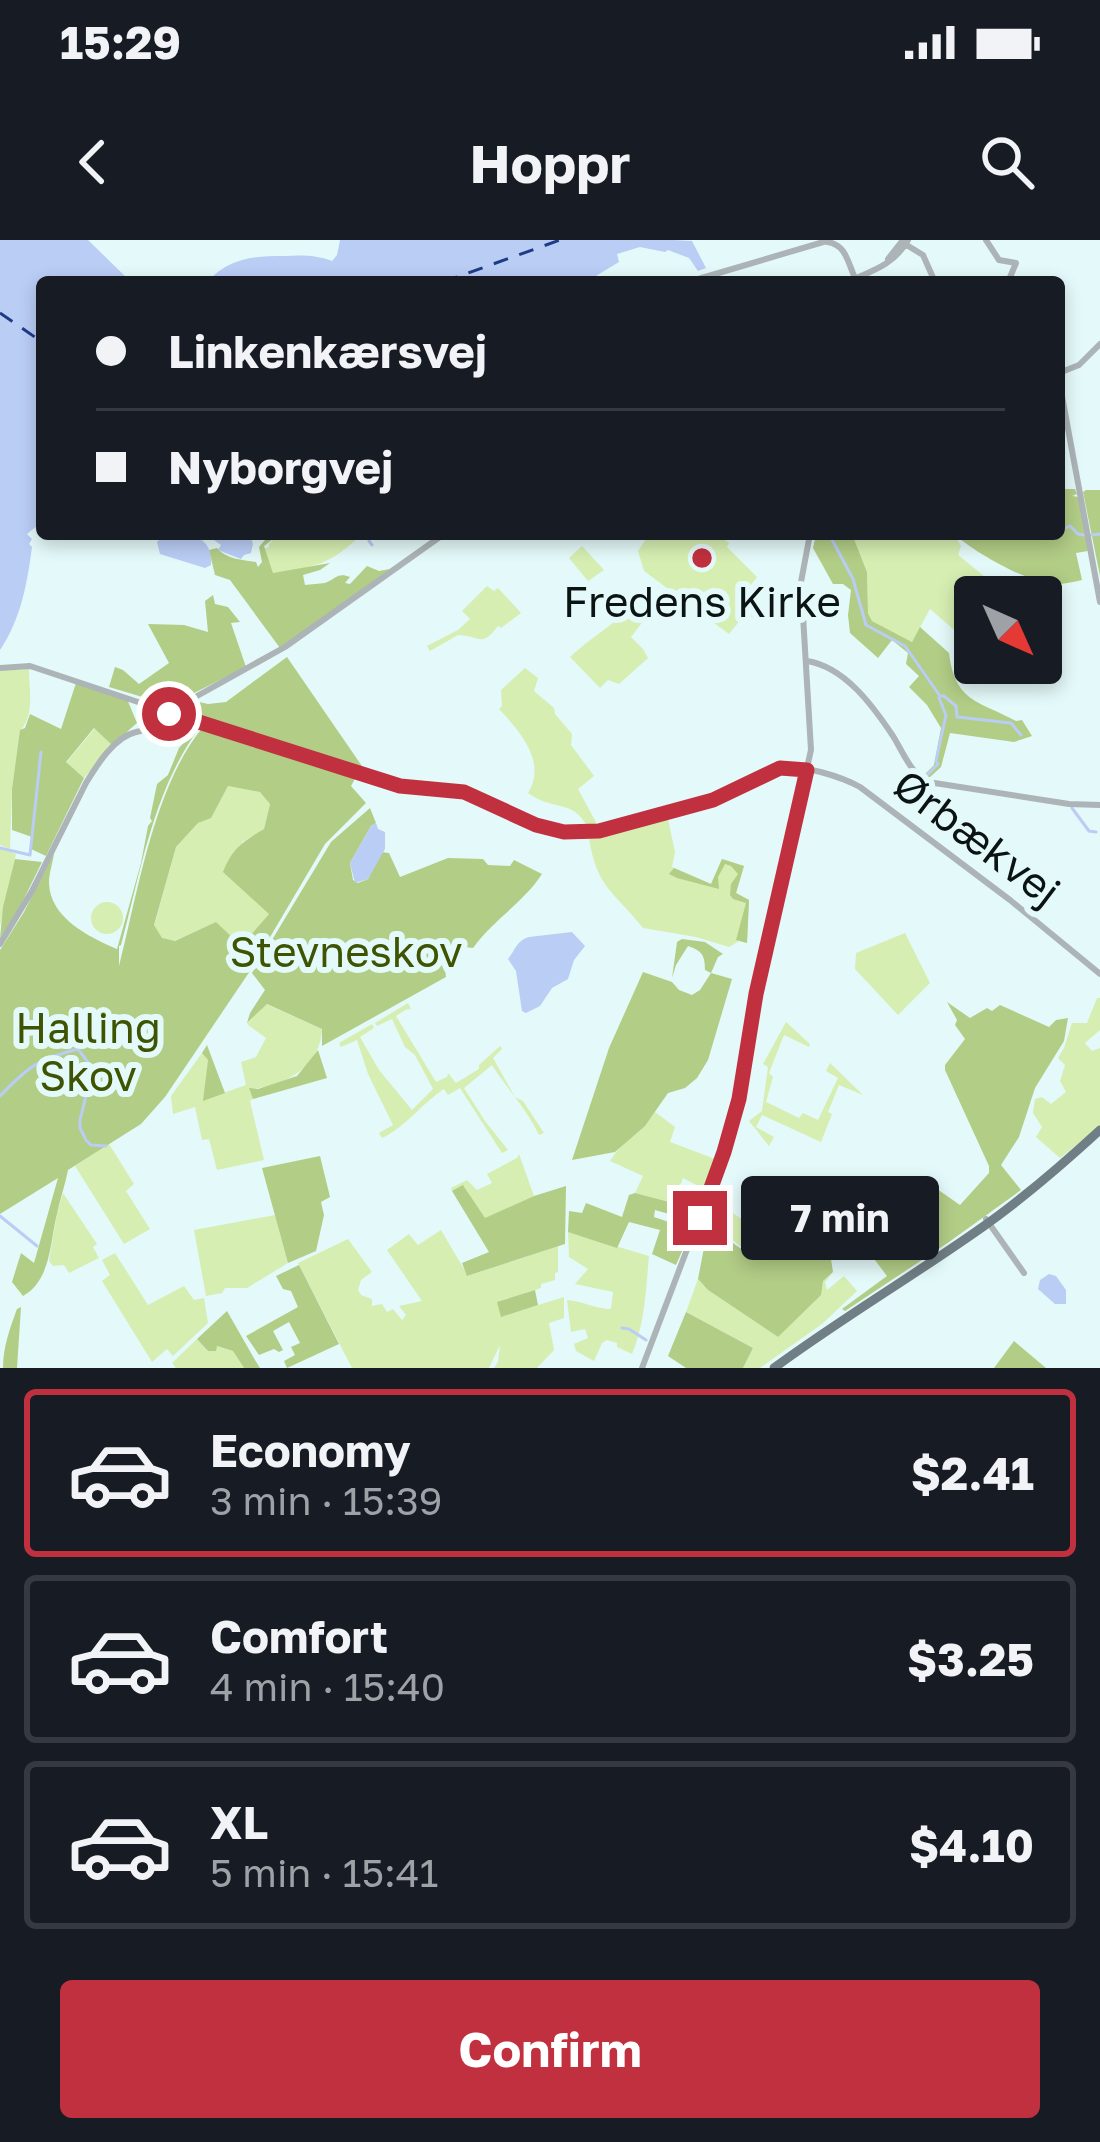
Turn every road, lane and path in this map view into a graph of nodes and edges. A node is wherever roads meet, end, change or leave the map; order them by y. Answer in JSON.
{"nodes":[{"id":1,"x":842,"y":240,"type":"edge"},
{"id":2,"x":986,"y":240,"type":"edge"},
{"id":3,"x":828,"y":241,"type":"edge"},
{"id":4,"x":905,"y":241,"type":"edge"},
{"id":5,"x":848,"y":260,"type":"junction"},
{"id":6,"x":708,"y":276,"type":"edge"},
{"id":7,"x":849,"y":276,"type":"edge"},
{"id":8,"x":855,"y":276,"type":"edge"},
{"id":9,"x":932,"y":276,"type":"edge"},
{"id":10,"x":1010,"y":276,"type":"edge"},
{"id":11,"x":1099,"y":346,"type":"edge"},
{"id":12,"x":1065,"y":373,"type":"edge"},
{"id":13,"x":1065,"y":410,"type":"edge"},
{"id":14,"x":438,"y":540,"type":"edge"},
{"id":15,"x":809,"y":540,"type":"edge"},
{"id":16,"x":1100,"y":602,"type":"edge"},
{"id":17,"x":806,"y":662,"type":"junction"},
{"id":18,"x":0,"y":668,"type":"edge"},
{"id":19,"x":183,"y":711,"type":"junction"},
{"id":20,"x":170,"y":714,"type":"junction"},
{"id":21,"x":807,"y":770,"type":"junction"},
{"id":22,"x":1100,"y":805,"type":"edge"},
{"id":23,"x":0,"y":944,"type":"edge"},
{"id":24,"x":1100,"y":974,"type":"edge"},
{"id":25,"x":1100,"y":1130,"type":"edge"},
{"id":26,"x":987,"y":1221,"type":"junction"},
{"id":27,"x":1024,"y":1274,"type":"dead end"},
{"id":28,"x":642,"y":1368,"type":"edge"},
{"id":29,"x":773,"y":1368,"type":"edge"}],
"edges":[{"from":1,"to":5,"type":"street"},
{"from":2,"to":10,"type":"street"},
{"from":3,"to":5,"type":"street"},
{"from":3,"to":6,"type":"street"},
{"from":4,"to":8,"type":"street"},
{"from":4,"to":9,"type":"street"},
{"from":5,"to":7,"type":"street"},
{"from":11,"to":12,"type":"street"},
{"from":13,"to":16,"type":"street"},
{"from":14,"to":19,"type":"street"},
{"from":15,"to":17,"type":"street"},
{"from":17,"to":21,"type":"street"},
{"from":17,"to":22,"type":"street"},
{"from":18,"to":20,"type":"street"},
{"from":19,"to":20,"type":"street"},
{"from":19,"to":20,"type":"street"},
{"from":19,"to":21,"type":"street"},
{"from":20,"to":23,"type":"street"},
{"from":21,"to":24,"type":"street","name":"Ørbækvej"},
{"from":21,"to":28,"type":"street"},
{"from":25,"to":26,"type":"main road"},
{"from":26,"to":27,"type":"street"},
{"from":26,"to":29,"type":"main road"}]}
